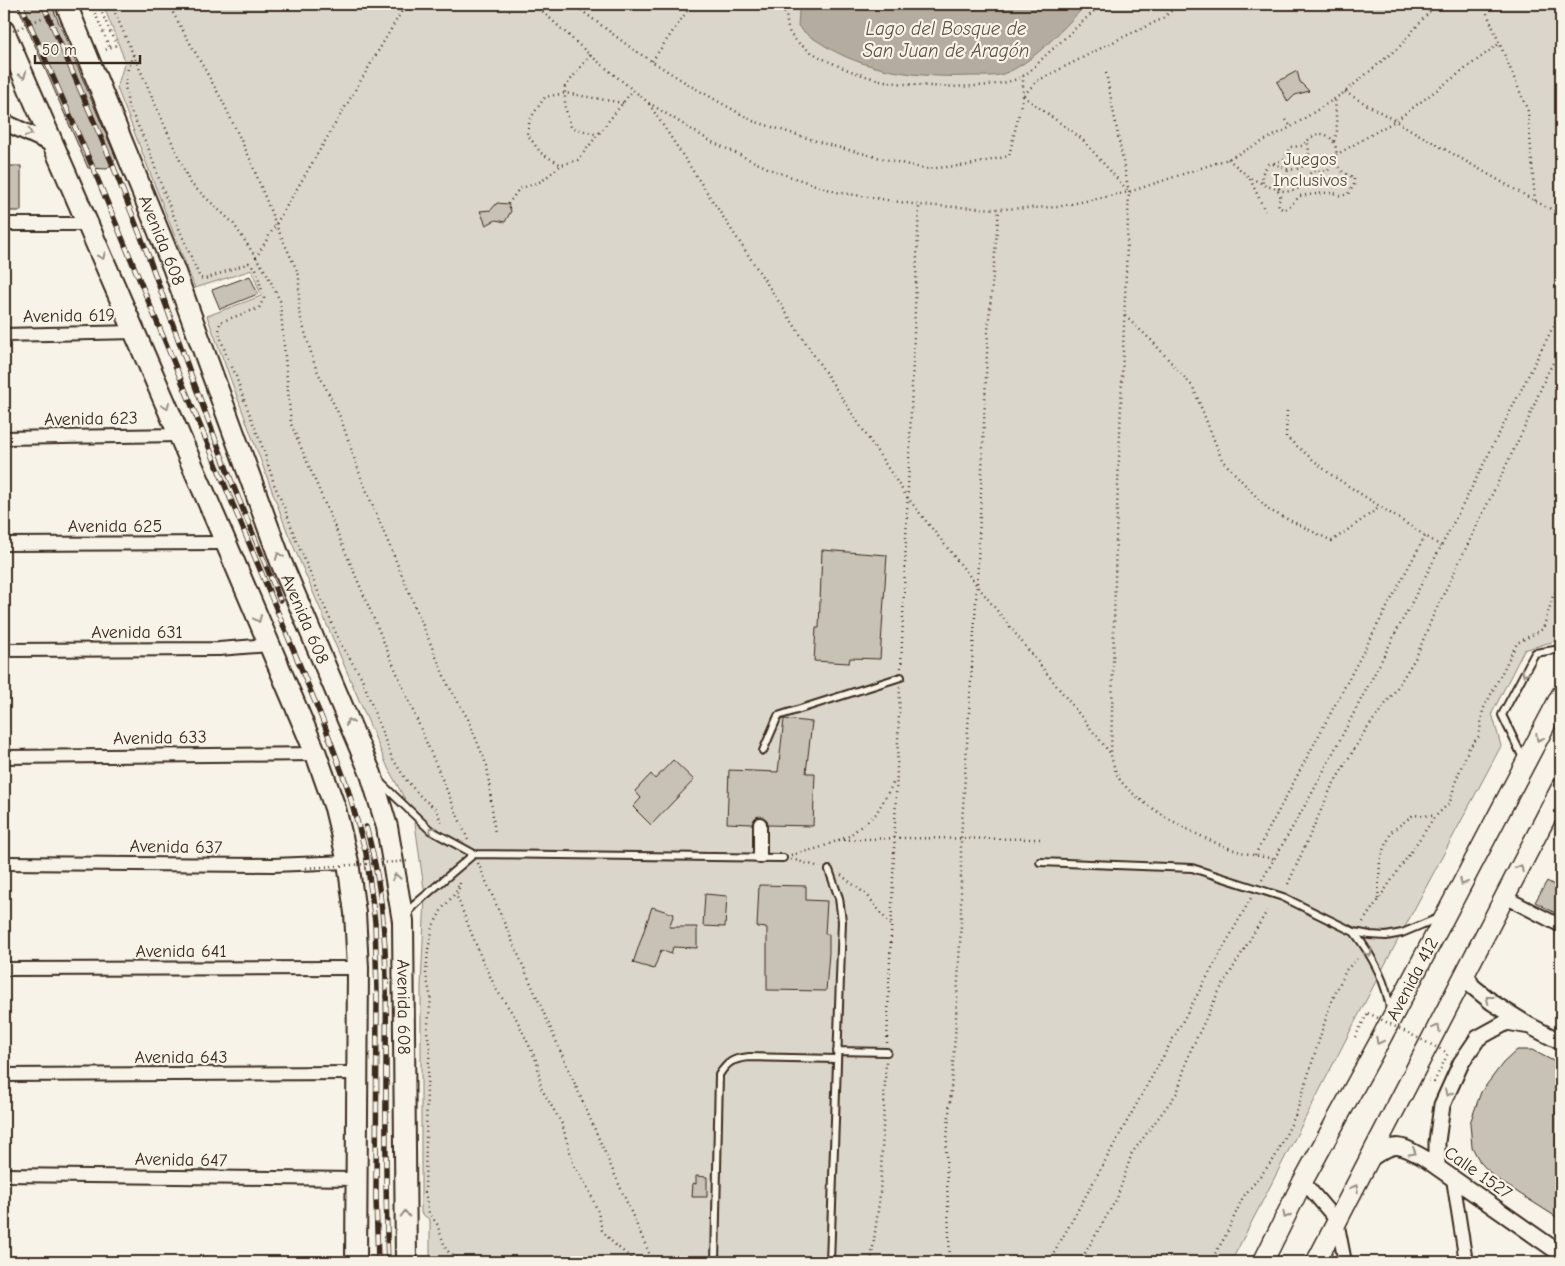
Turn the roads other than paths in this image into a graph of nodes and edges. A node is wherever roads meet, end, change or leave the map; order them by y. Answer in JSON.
{"nodes":[{"id":1,"x":66,"y":4,"type":"edge"},
{"id":2,"x":4,"y":30,"type":"edge"},
{"id":3,"x":4,"y":122,"type":"edge"},
{"id":4,"x":54,"y":145,"type":"junction"},
{"id":5,"x":4,"y":224,"type":"edge"},
{"id":6,"x":88,"y":224,"type":"junction"},
{"id":7,"x":136,"y":332,"type":"junction"},
{"id":8,"x":4,"y":335,"type":"edge"},
{"id":9,"x":179,"y":435,"type":"junction"},
{"id":10,"x":4,"y":438,"type":"edge"},
{"id":11,"x":226,"y":543,"type":"junction"},
{"id":12,"x":4,"y":544,"type":"edge"},
{"id":13,"x":269,"y":646,"type":"junction"},
{"id":14,"x":1561,"y":649,"type":"edge"},
{"id":15,"x":4,"y":650,"type":"edge"},
{"id":16,"x":901,"y":677,"type":"road end"},
{"id":17,"x":1561,"y":695,"type":"edge"},
{"id":18,"x":764,"y":751,"type":"dead end"},
{"id":19,"x":316,"y":754,"type":"junction"},
{"id":20,"x":4,"y":757,"type":"edge"},
{"id":21,"x":1525,"y":763,"type":"junction"},
{"id":22,"x":371,"y":774,"type":"junction"},
{"id":23,"x":1561,"y":788,"type":"edge"},
{"id":24,"x":1555,"y":815,"type":"edge"},
{"id":25,"x":760,"y":824,"type":"dead end"},
{"id":26,"x":474,"y":854,"type":"junction"},
{"id":27,"x":760,"y":857,"type":"junction"},
{"id":28,"x":783,"y":858,"type":"road end"},
{"id":29,"x":348,"y":862,"type":"junction"},
{"id":30,"x":1040,"y":862,"type":"dead end"},
{"id":31,"x":4,"y":863,"type":"edge"},
{"id":32,"x":829,"y":870,"type":"dead end"},
{"id":33,"x":1505,"y":897,"type":"junction"},
{"id":34,"x":1446,"y":913,"type":"junction"},
{"id":35,"x":403,"y":921,"type":"junction"},
{"id":36,"x":1561,"y":926,"type":"edge"},
{"id":37,"x":1354,"y":932,"type":"junction"},
{"id":38,"x":358,"y":968,"type":"junction"},
{"id":39,"x":4,"y":969,"type":"edge"},
{"id":40,"x":1466,"y":974,"type":"junction"},
{"id":41,"x":1392,"y":1017,"type":"junction"},
{"id":42,"x":1530,"y":1026,"type":"junction"},
{"id":43,"x":1561,"y":1042,"type":"edge"},
{"id":44,"x":837,"y":1051,"type":"junction"},
{"id":45,"x":887,"y":1052,"type":"road end"},
{"id":46,"x":837,"y":1059,"type":"junction"},
{"id":47,"x":358,"y":1073,"type":"junction"},
{"id":48,"x":4,"y":1075,"type":"edge"},
{"id":49,"x":1370,"y":1160,"type":"junction"},
{"id":50,"x":1437,"y":1167,"type":"junction"},
{"id":51,"x":4,"y":1175,"type":"edge"},
{"id":52,"x":357,"y":1179,"type":"junction"},
{"id":53,"x":1452,"y":1179,"type":"junction"},
{"id":54,"x":1304,"y":1181,"type":"junction"},
{"id":55,"x":1338,"y":1220,"type":"junction"},
{"id":56,"x":1558,"y":1252,"type":"edge"},
{"id":57,"x":356,"y":1262,"type":"edge"},
{"id":58,"x":406,"y":1262,"type":"edge"},
{"id":59,"x":715,"y":1262,"type":"edge"},
{"id":60,"x":830,"y":1262,"type":"edge"},
{"id":61,"x":1263,"y":1262,"type":"edge"},
{"id":62,"x":1316,"y":1262,"type":"edge"},
{"id":63,"x":1345,"y":1262,"type":"edge"},
{"id":64,"x":1466,"y":1262,"type":"edge"}],
"edges":[{"from":22,"to":1,"type":"highway","name":"Avenida 608","one_way":true},
{"from":2,"to":4,"type":"highway","one_way":true},
{"from":3,"to":4,"type":"street","one_way":true},
{"from":4,"to":6,"type":"highway"},
{"from":5,"to":6,"type":"street"},
{"from":6,"to":7,"type":"highway","one_way":true},
{"from":7,"to":8,"type":"street","name":"Avenida 619"},
{"from":7,"to":9,"type":"highway","one_way":true},
{"from":9,"to":10,"type":"street","name":"Avenida 623"},
{"from":9,"to":11,"type":"highway"},
{"from":11,"to":12,"type":"street","name":"Avenida 625"},
{"from":11,"to":13,"type":"highway","one_way":true},
{"from":13,"to":15,"type":"street","name":"Avenida 631"},
{"from":13,"to":19,"type":"highway"},
{"from":14,"to":21,"type":"lane","one_way":true},
{"from":16,"to":18,"type":"lane"},
{"from":17,"to":21,"type":"main road","name":"Avenida 412","one_way":true},
{"from":19,"to":20,"type":"street","name":"Avenida 633"},
{"from":19,"to":29,"type":"highway"},
{"from":21,"to":34,"type":"main road","name":"Avenida 412","one_way":true},
{"from":26,"to":22,"type":"lane","one_way":true},
{"from":35,"to":22,"type":"highway","name":"Avenida 608","one_way":true},
{"from":23,"to":24,"type":"main road"},
{"from":33,"to":24,"type":"main road","one_way":true},
{"from":25,"to":27,"type":"street"},
{"from":26,"to":27,"type":"lane"},
{"from":26,"to":35,"type":"lane"},
{"from":27,"to":28,"type":"lane"},
{"from":29,"to":31,"type":"street","name":"Avenida 637"},
{"from":29,"to":38,"type":"highway"},
{"from":30,"to":37,"type":"lane"},
{"from":32,"to":44,"type":"lane"},
{"from":33,"to":36,"type":"street"},
{"from":33,"to":40,"type":"main road"},
{"from":34,"to":37,"type":"lane"},
{"from":34,"to":41,"type":"main road","name":"Avenida 412"},
{"from":58,"to":35,"type":"highway","name":"Avenida 608","one_way":true},
{"from":37,"to":41,"type":"lane","one_way":true},
{"from":38,"to":39,"type":"street","name":"Avenida 641"},
{"from":38,"to":47,"type":"highway"},
{"from":42,"to":40,"type":"street","one_way":true},
{"from":49,"to":40,"type":"main road","one_way":true},
{"from":41,"to":54,"type":"main road","name":"Avenida 412","one_way":true},
{"from":42,"to":43,"type":"street"},
{"from":42,"to":50,"type":"street","one_way":true},
{"from":44,"to":45,"type":"lane"},
{"from":44,"to":46,"type":"lane"},
{"from":46,"to":59,"type":"lane"},
{"from":46,"to":60,"type":"lane"},
{"from":47,"to":48,"type":"street","name":"Avenida 643"},
{"from":47,"to":52,"type":"highway"},
{"from":49,"to":50,"type":"street","name":"Calle 1527","one_way":true},
{"from":55,"to":49,"type":"main road","one_way":true},
{"from":50,"to":53,"type":"street","name":"Calle 1527"},
{"from":51,"to":52,"type":"street","name":"Avenida 647"},
{"from":52,"to":57,"type":"highway"},
{"from":53,"to":56,"type":"street","name":"Calle 1527"},
{"from":53,"to":64,"type":"street"},
{"from":54,"to":55,"type":"street"},
{"from":54,"to":61,"type":"main road","name":"Avenida 412","one_way":true},
{"from":55,"to":62,"type":"main road"},
{"from":55,"to":63,"type":"street"}]}
